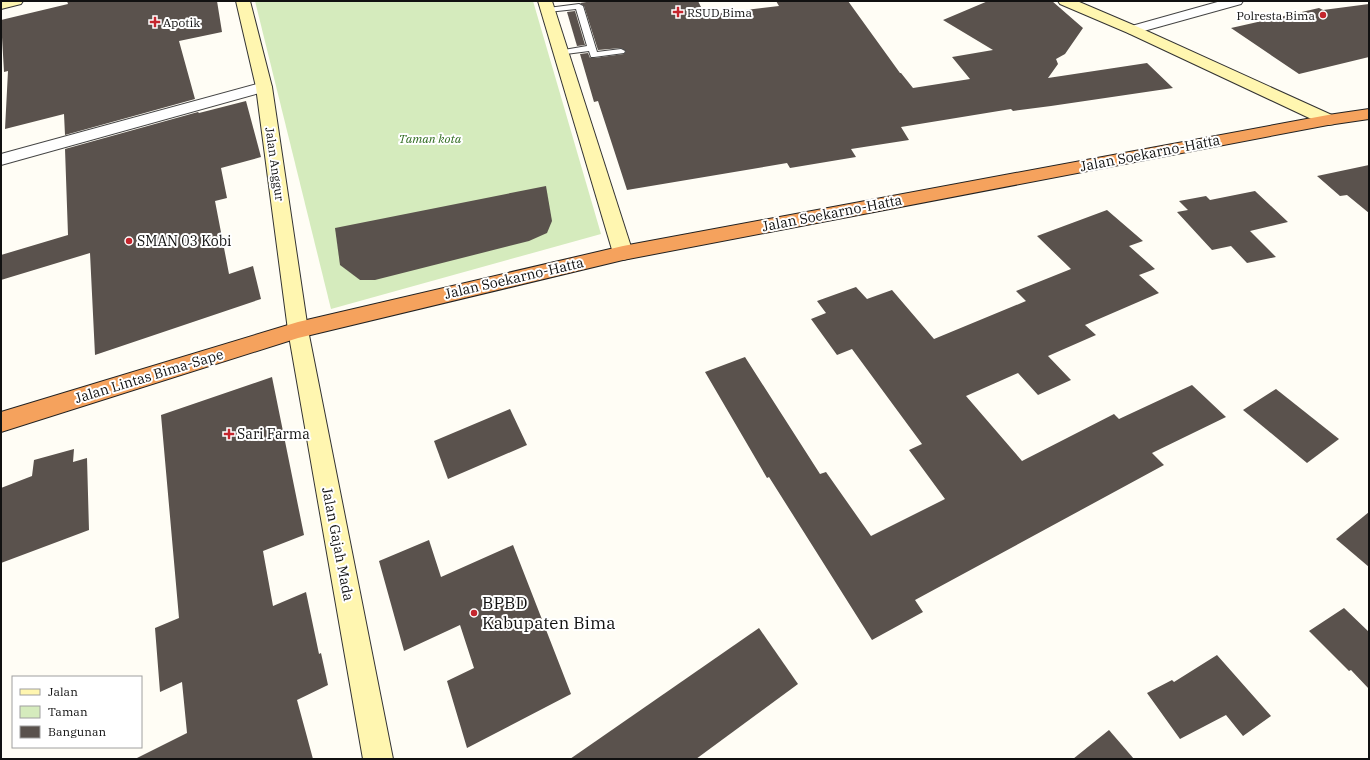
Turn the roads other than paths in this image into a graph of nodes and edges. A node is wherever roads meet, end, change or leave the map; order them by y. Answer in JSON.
{"nodes":[{"id":1,"x":16,"y":1,"type":"edge"},
{"id":2,"x":243,"y":1,"type":"edge"},
{"id":3,"x":1065,"y":1,"type":"edge"},
{"id":4,"x":1236,"y":1,"type":"edge"},
{"id":5,"x":1,"y":4,"type":"edge"},
{"id":6,"x":546,"y":5,"type":"edge"},
{"id":7,"x":1134,"y":30,"type":"junction"},
{"id":8,"x":592,"y":48,"type":"junction"},
{"id":9,"x":620,"y":51,"type":"dead end"},
{"id":10,"x":560,"y":53,"type":"junction"},
{"id":11,"x":264,"y":87,"type":"junction"},
{"id":12,"x":1369,"y":114,"type":"edge"},
{"id":13,"x":1328,"y":120,"type":"junction"},
{"id":14,"x":1,"y":160,"type":"edge"},
{"id":15,"x":623,"y":252,"type":"junction"},
{"id":16,"x":298,"y":330,"type":"junction"},
{"id":17,"x":1,"y":422,"type":"edge"},
{"id":18,"x":378,"y":759,"type":"edge"}],
"edges":[{"from":1,"to":5,"type":"street"},
{"from":2,"to":11,"type":"street","name":"Jalan Anggur"},
{"from":3,"to":7,"type":"street"},
{"from":4,"to":7,"type":"street"},
{"from":6,"to":8,"type":"lane"},
{"from":6,"to":10,"type":"street"},
{"from":7,"to":13,"type":"street"},
{"from":8,"to":9,"type":"lane"},
{"from":8,"to":10,"type":"lane"},
{"from":10,"to":15,"type":"street"},
{"from":11,"to":14,"type":"street"},
{"from":11,"to":16,"type":"street","name":"Jalan Anggur"},
{"from":12,"to":13,"type":"highway","name":"Jalan Soekarno-Hatta"},
{"from":13,"to":15,"type":"highway","name":"Jalan Soekarno-Hatta"},
{"from":15,"to":16,"type":"highway","name":"Jalan Soekarno-Hatta"},
{"from":16,"to":17,"type":"highway","name":"Jalan Lintas Bima-Sape"},
{"from":16,"to":18,"type":"street","name":"Jalan Gajah Mada"}]}
